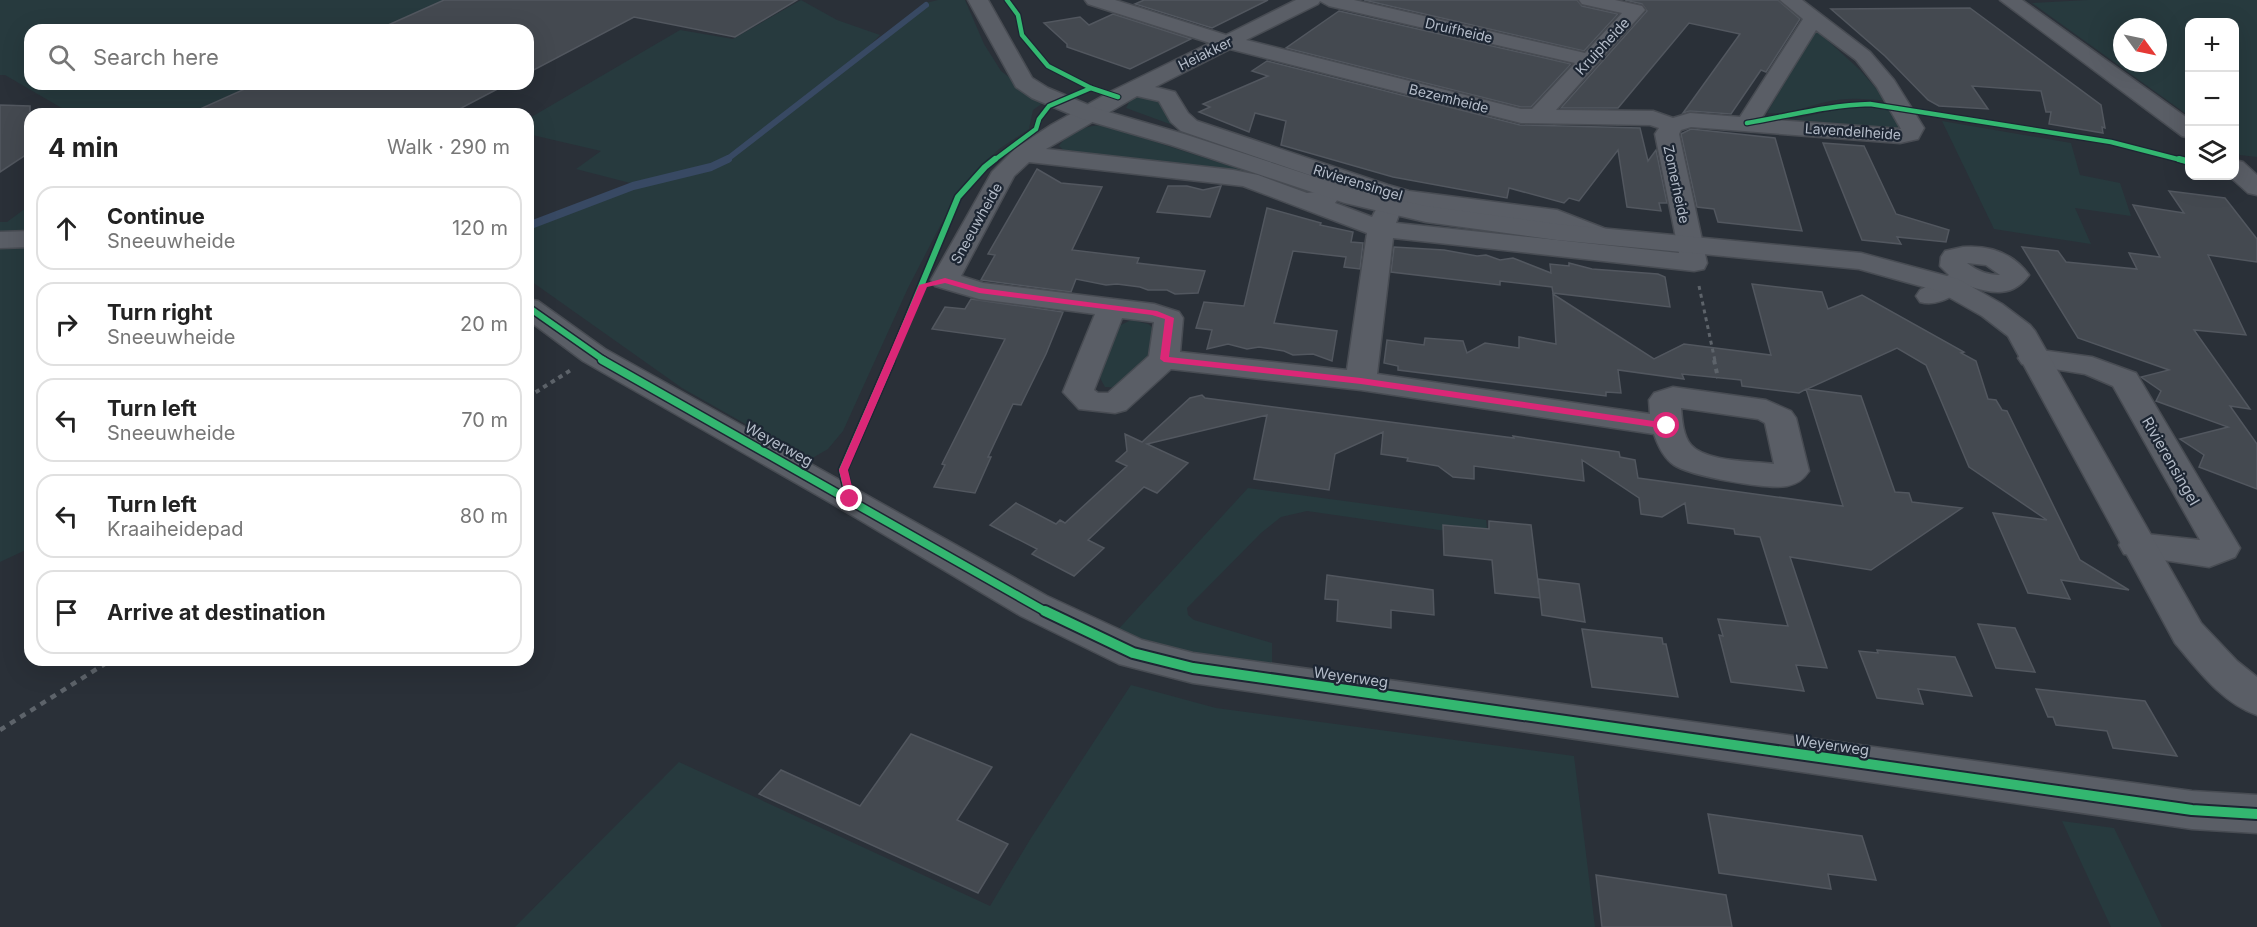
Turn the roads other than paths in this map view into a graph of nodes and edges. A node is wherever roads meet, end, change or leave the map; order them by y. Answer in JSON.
{"nodes":[{"id":1,"x":978,"y":0,"type":"edge"},
{"id":2,"x":1095,"y":0,"type":"edge"},
{"id":3,"x":1311,"y":0,"type":"edge"},
{"id":4,"x":1329,"y":0,"type":"edge"},
{"id":5,"x":1589,"y":0,"type":"edge"},
{"id":6,"x":1790,"y":0,"type":"edge"},
{"id":7,"x":2010,"y":0,"type":"edge"},
{"id":8,"x":1814,"y":17,"type":"junction"},
{"id":9,"x":1228,"y":42,"type":"junction"},
{"id":10,"x":1589,"y":60,"type":"junction"},
{"id":11,"x":1137,"y":88,"type":"junction"},
{"id":12,"x":1095,"y":110,"type":"junction"},
{"id":13,"x":1537,"y":117,"type":"junction"},
{"id":14,"x":1747,"y":123,"type":"junction"},
{"id":15,"x":1672,"y":125,"type":"junction"},
{"id":16,"x":2185,"y":127,"type":"edge"},
{"id":17,"x":1023,"y":154,"type":"junction"},
{"id":18,"x":1354,"y":198,"type":"junction"},
{"id":19,"x":1305,"y":201,"type":"junction"},
{"id":20,"x":1426,"y":214,"type":"junction"},
{"id":21,"x":1385,"y":218,"type":"junction"},
{"id":22,"x":1597,"y":235,"type":"junction"},
{"id":23,"x":24,"y":238,"type":"edge"},
{"id":24,"x":1463,"y":239,"type":"junction"},
{"id":25,"x":0,"y":240,"type":"edge"},
{"id":26,"x":1692,"y":254,"type":"junction"},
{"id":27,"x":1112,"y":308,"type":"junction"},
{"id":28,"x":534,"y":311,"type":"edge"},
{"id":29,"x":2033,"y":358,"type":"junction"},
{"id":30,"x":1164,"y":359,"type":"junction"},
{"id":31,"x":1361,"y":381,"type":"junction"},
{"id":32,"x":1667,"y":426,"type":"junction"},
{"id":33,"x":2137,"y":545,"type":"junction"},
{"id":34,"x":2257,"y":699,"type":"edge"},
{"id":35,"x":2257,"y":814,"type":"edge"}],
"edges":[{"from":1,"to":12,"type":"street","name":"Rivierensingel"},
{"from":2,"to":9,"type":"street","name":"Bezemheide"},
{"from":3,"to":9,"type":"street","name":"Heiakker"},
{"from":4,"to":10,"type":"street","name":"Druifheide"},
{"from":5,"to":10,"type":"street","name":"Kruipheide"},
{"from":6,"to":8,"type":"street","name":"Lavendelheide"},
{"from":7,"to":16,"type":"street"},
{"from":8,"to":14,"type":"street"},
{"from":8,"to":14,"type":"street","name":"Lavendelheide"},
{"from":9,"to":11,"type":"street","name":"Heiakker"},
{"from":9,"to":13,"type":"street","name":"Bezemheide"},
{"from":10,"to":13,"type":"street","name":"Kruipheide"},
{"from":11,"to":12,"type":"street","name":"Heiakker"},
{"from":11,"to":22,"type":"street","name":"Rivierensingel"},
{"from":12,"to":17,"type":"street","name":"Sneeuwheide"},
{"from":12,"to":18,"type":"street","name":"Rivierensingel"},
{"from":13,"to":15,"type":"street","name":"Bezemheide"},
{"from":14,"to":15,"type":"street","name":"Lavendelheide"},
{"from":15,"to":26,"type":"street","name":"Zomerheide"},
{"from":17,"to":19,"type":"street","name":"Rivierensingel"},
{"from":17,"to":27,"type":"street","name":"Sneeuwheide"},
{"from":18,"to":19,"type":"street","name":"Rivierensingel"},
{"from":18,"to":21,"type":"street","name":"Rivierensingel"},
{"from":19,"to":21,"type":"street","name":"Rivierensingel"},
{"from":20,"to":21,"type":"street","name":"Rivierensingel"},
{"from":20,"to":22,"type":"street","name":"Rivierensingel"},
{"from":20,"to":24,"type":"street","name":"Rivierensingel"},
{"from":21,"to":24,"type":"street","name":"Rivierensingel"},
{"from":21,"to":31,"type":"street"},
{"from":22,"to":26,"type":"street","name":"Rivierensingel"},
{"from":23,"to":25,"type":"street"},
{"from":24,"to":26,"type":"street","name":"Rivierensingel"},
{"from":26,"to":29,"type":"street","name":"Rivierensingel"},
{"from":27,"to":30,"type":"street","name":"Sneeuwheide"},
{"from":27,"to":30,"type":"street"},
{"from":28,"to":35,"type":"street","name":"Weyerweg"},
{"from":29,"to":33,"type":"street","name":"Rivierensingel"},
{"from":29,"to":33,"type":"street","name":"Rivierensingel"},
{"from":30,"to":31,"type":"street"},
{"from":31,"to":32,"type":"street"},
{"from":32,"to":32,"type":"street"},
{"from":33,"to":34,"type":"street","name":"Rivierensingel"}]}
